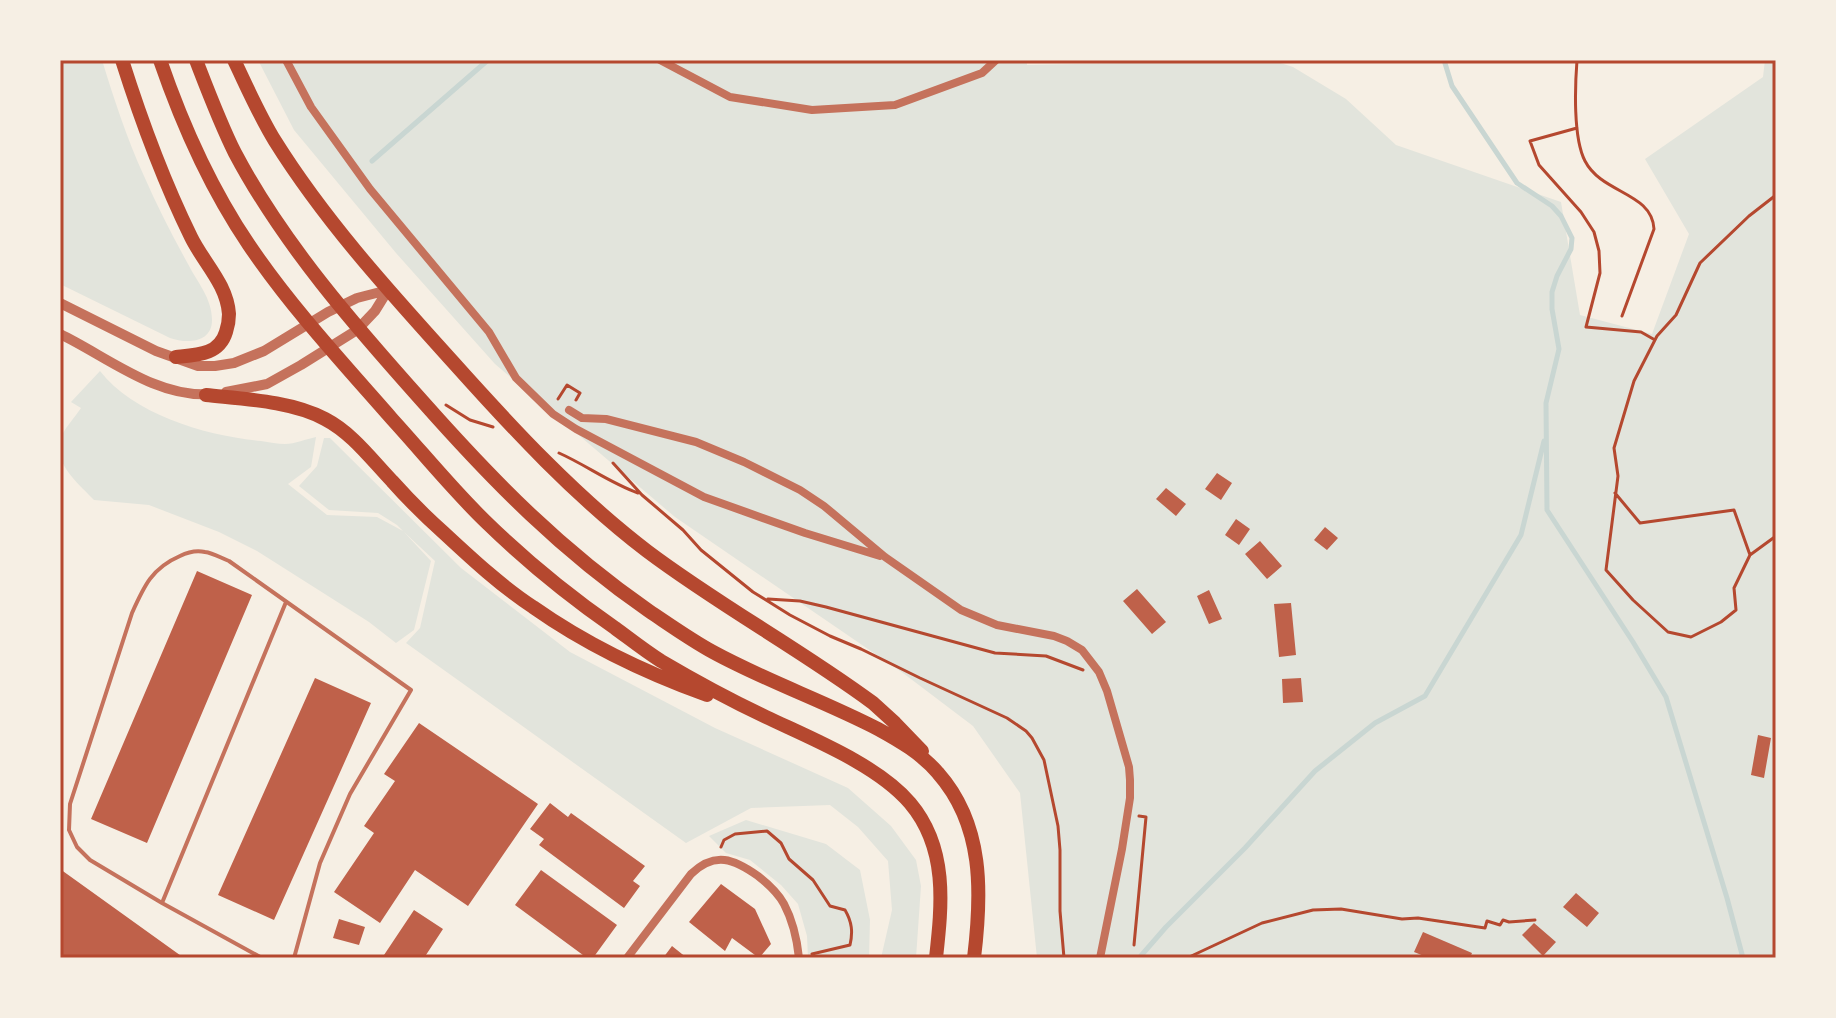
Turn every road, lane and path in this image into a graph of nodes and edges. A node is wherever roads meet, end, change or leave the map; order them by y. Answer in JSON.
{"nodes":[{"id":1,"x":122,"y":60,"type":"edge"},
{"id":2,"x":160,"y":60,"type":"edge"},
{"id":3,"x":196,"y":60,"type":"edge"},
{"id":4,"x":234,"y":60,"type":"edge"},
{"id":5,"x":286,"y":60,"type":"edge"},
{"id":6,"x":660,"y":60,"type":"edge"},
{"id":7,"x":996,"y":60,"type":"edge"},
{"id":8,"x":1577,"y":60,"type":"edge"},
{"id":9,"x":1577,"y":128,"type":"junction"},
{"id":10,"x":1776,"y":195,"type":"edge"},
{"id":11,"x":388,"y":290,"type":"junction"},
{"id":12,"x":60,"y":303,"type":"edge"},
{"id":13,"x":1622,"y":316,"type":"dead end"},
{"id":14,"x":60,"y":334,"type":"edge"},
{"id":15,"x":1655,"y":340,"type":"junction"},
{"id":16,"x":176,"y":357,"type":"junction"},
{"id":17,"x":206,"y":395,"type":"junction"},
{"id":18,"x":558,"y":399,"type":"dead end"},
{"id":19,"x":569,"y":410,"type":"joint"},
{"id":20,"x":605,"y":455,"type":"dead end"},
{"id":21,"x":1615,"y":493,"type":"junction"},
{"id":22,"x":1776,"y":536,"type":"edge"},
{"id":23,"x":1750,"y":555,"type":"junction"},
{"id":24,"x":885,"y":557,"type":"junction"},
{"id":25,"x":765,"y":599,"type":"junction"},
{"id":26,"x":286,"y":601,"type":"junction"},
{"id":27,"x":1101,"y":678,"type":"junction"},
{"id":28,"x":762,"y":715,"type":"junction"},
{"id":29,"x":955,"y":795,"type":"junction"},
{"id":30,"x":1146,"y":817,"type":"dead end"},
{"id":31,"x":717,"y":860,"type":"junction"},
{"id":32,"x":162,"y":903,"type":"junction"},
{"id":33,"x":1535,"y":920,"type":"dead end"},
{"id":34,"x":1134,"y":945,"type":"dead end"},
{"id":35,"x":262,"y":958,"type":"edge"},
{"id":36,"x":294,"y":958,"type":"edge"},
{"id":37,"x":627,"y":958,"type":"edge"},
{"id":38,"x":802,"y":958,"type":"edge"},
{"id":39,"x":936,"y":958,"type":"edge"},
{"id":40,"x":974,"y":958,"type":"edge"},
{"id":41,"x":1064,"y":958,"type":"edge"},
{"id":42,"x":1100,"y":958,"type":"edge"},
{"id":43,"x":1187,"y":958,"type":"edge"}],
"edges":[{"from":1,"to":16,"type":"main road"},
{"from":2,"to":28,"type":"main road"},
{"from":3,"to":29,"type":"main road"},
{"from":4,"to":11,"type":"main road"},
{"from":5,"to":24,"type":"street"},
{"from":6,"to":7,"type":"street"},
{"from":8,"to":9,"type":"path"},
{"from":9,"to":13,"type":"path"},
{"from":9,"to":15,"type":"path"},
{"from":10,"to":15,"type":"path"},
{"from":11,"to":16,"type":"street"},
{"from":11,"to":17,"type":"street"},
{"from":11,"to":29,"type":"main road"},
{"from":12,"to":16,"type":"street"},
{"from":14,"to":17,"type":"street"},
{"from":15,"to":21,"type":"path"},
{"from":17,"to":28,"type":"main road"},
{"from":18,"to":19,"type":"path"},
{"from":19,"to":24,"type":"street"},
{"from":20,"to":25,"type":"path"},
{"from":21,"to":23,"type":"path"},
{"from":21,"to":23,"type":"path"},
{"from":22,"to":23,"type":"path"},
{"from":24,"to":27,"type":"street"},
{"from":25,"to":27,"type":"path"},
{"from":25,"to":41,"type":"path"},
{"from":26,"to":32,"type":"lane"},
{"from":26,"to":32,"type":"lane"},
{"from":26,"to":36,"type":"lane"},
{"from":27,"to":42,"type":"street"},
{"from":28,"to":39,"type":"main road"},
{"from":29,"to":40,"type":"main road"},
{"from":30,"to":34,"type":"path"},
{"from":31,"to":37,"type":"street"},
{"from":31,"to":38,"type":"street"},
{"from":31,"to":38,"type":"path"},
{"from":32,"to":35,"type":"lane"},
{"from":33,"to":43,"type":"path"}]}
